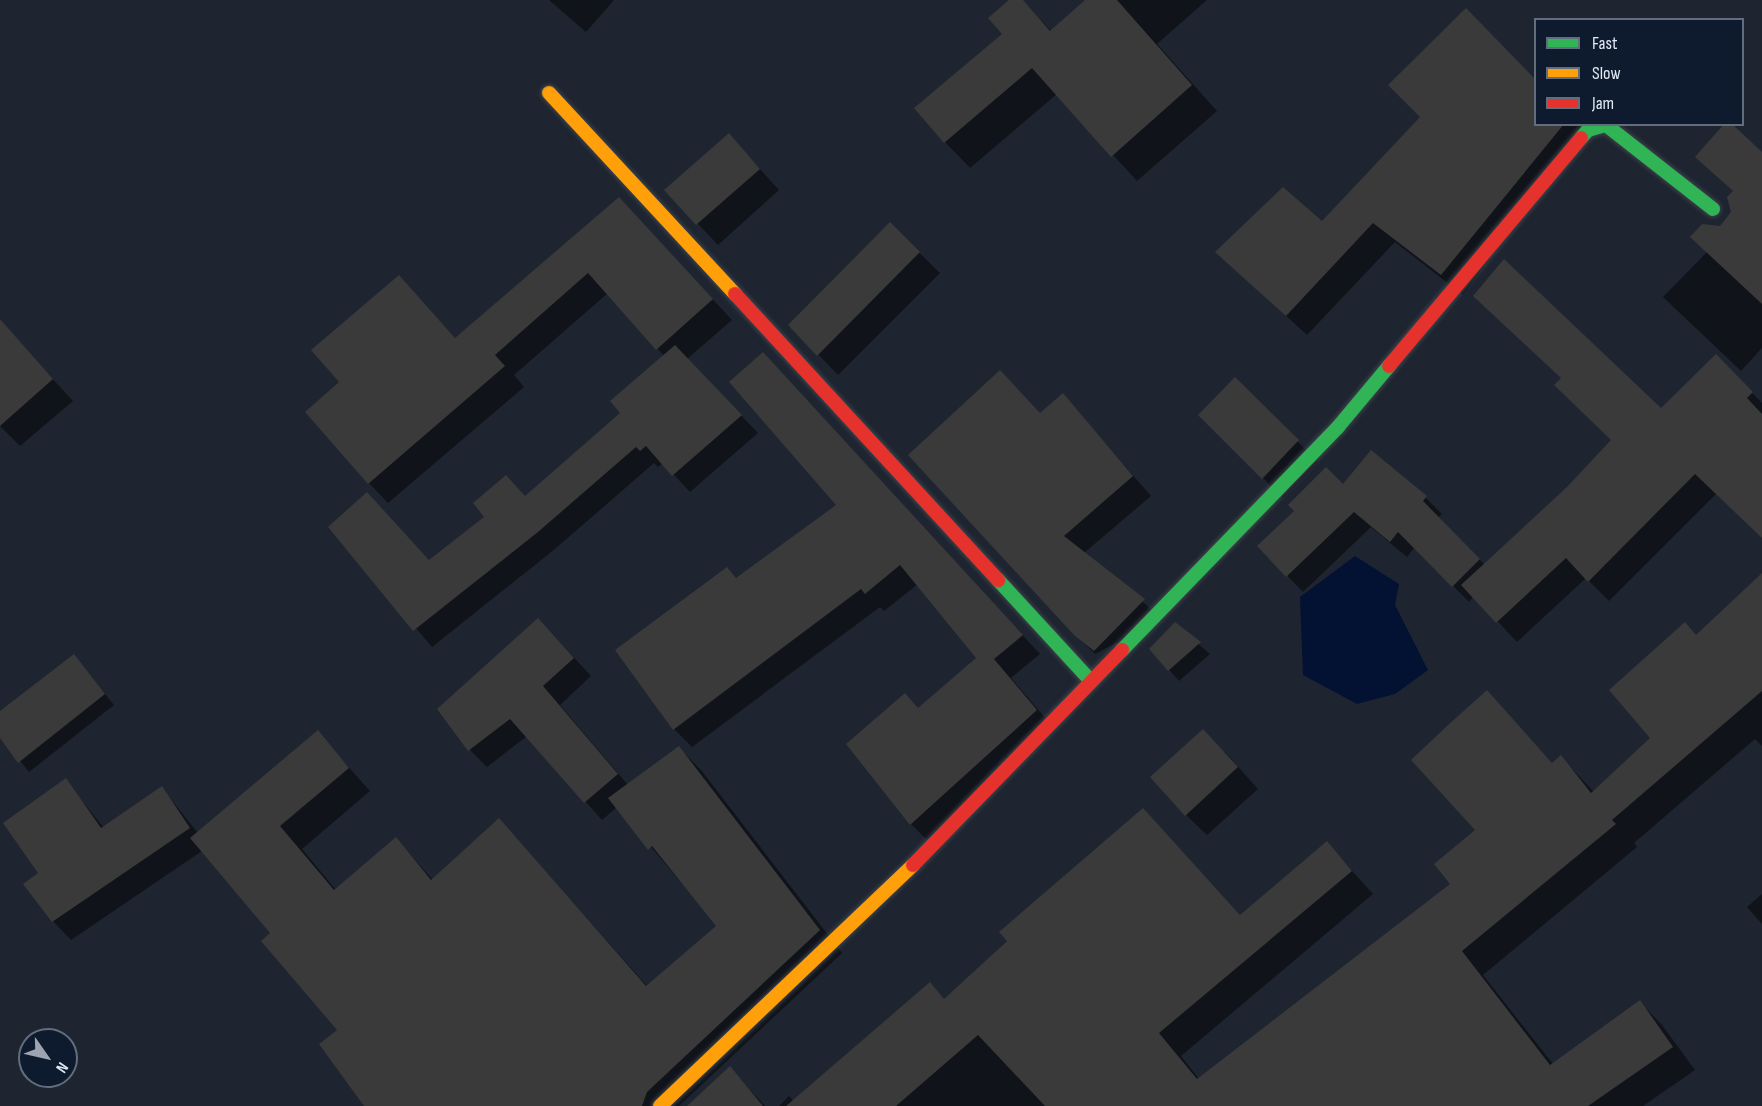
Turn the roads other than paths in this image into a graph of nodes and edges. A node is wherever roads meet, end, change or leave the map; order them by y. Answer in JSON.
{"nodes":[{"id":1,"x":549,"y":93,"type":"dead end"},
{"id":2,"x":1602,"y":126,"type":"edge"},
{"id":3,"x":1607,"y":126,"type":"edge"},
{"id":4,"x":1713,"y":209,"type":"dead end"},
{"id":5,"x":1091,"y":681,"type":"junction"},
{"id":6,"x":660,"y":1106,"type":"edge"}],
"edges":[{"from":1,"to":5,"type":"street"},
{"from":2,"to":5,"type":"street"},
{"from":3,"to":4,"type":"street"},
{"from":5,"to":6,"type":"street"}]}
